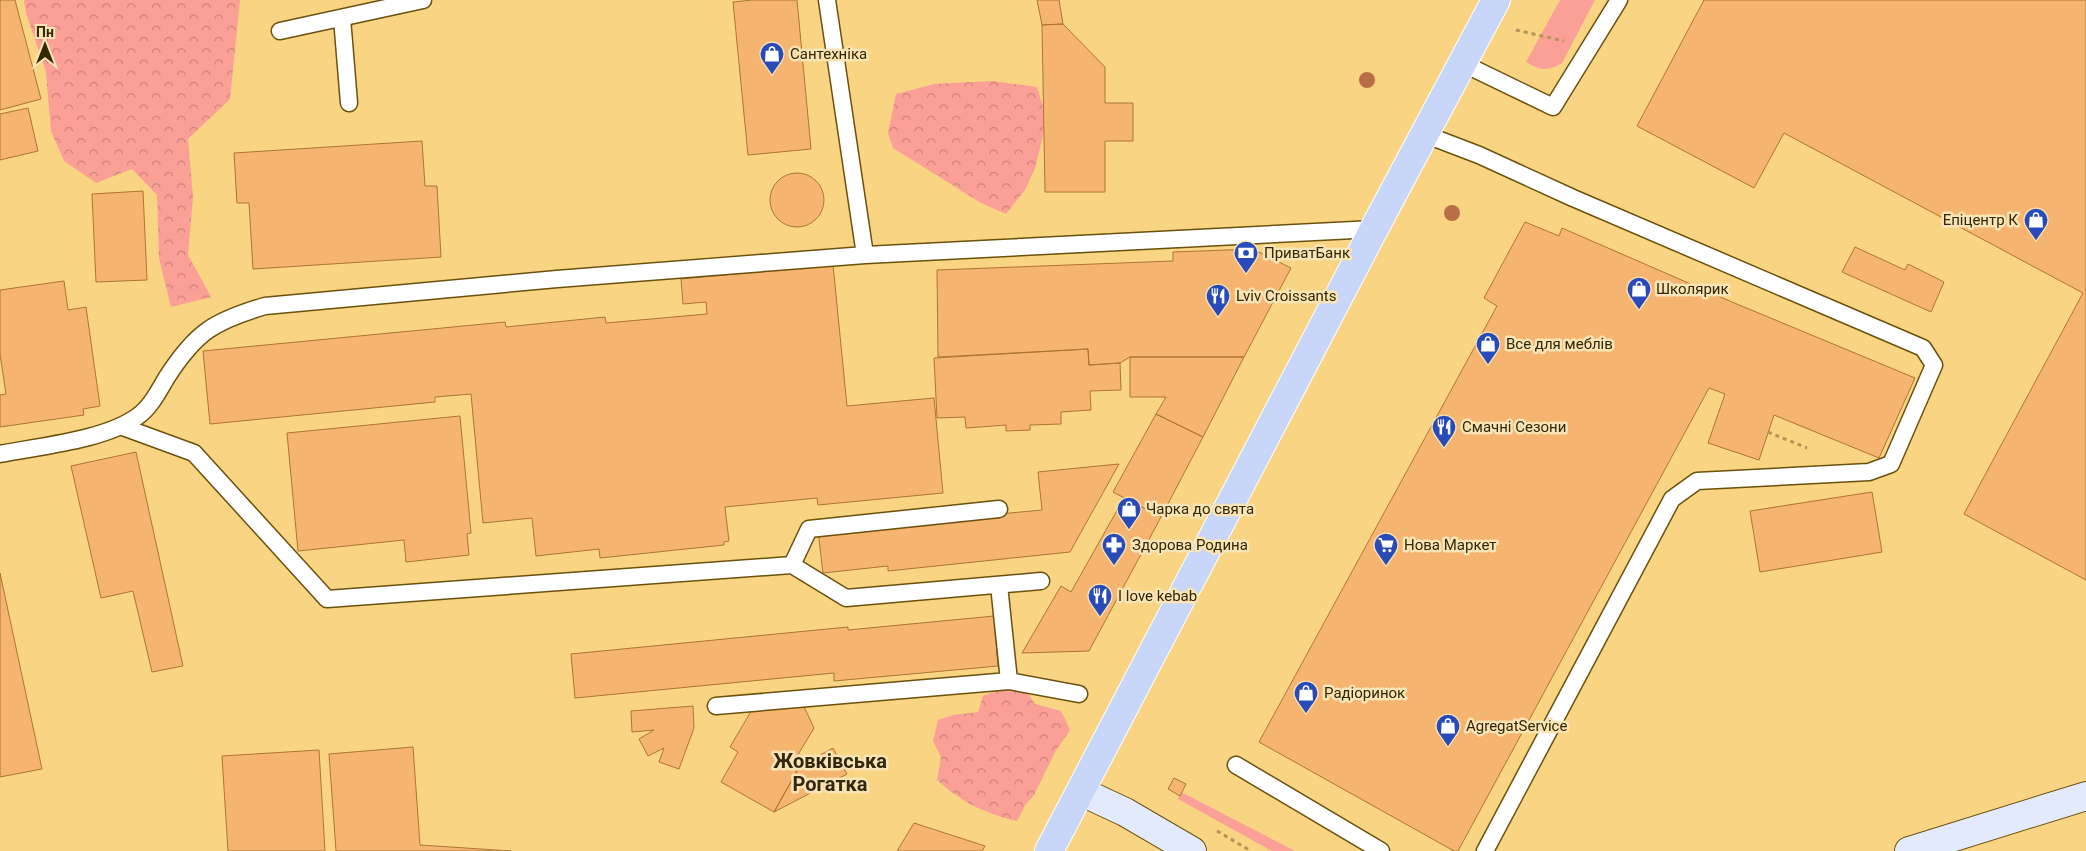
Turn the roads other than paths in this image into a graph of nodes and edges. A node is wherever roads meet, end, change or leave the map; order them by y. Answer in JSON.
{"nodes":[{"id":1,"x":423,"y":0,"type":"edge"},
{"id":2,"x":827,"y":0,"type":"edge"},
{"id":3,"x":1619,"y":0,"type":"edge"},
{"id":4,"x":1490,"y":11,"type":"edge"},
{"id":5,"x":342,"y":18,"type":"junction"},
{"id":6,"x":280,"y":30,"type":"dead end"},
{"id":7,"x":1462,"y":63,"type":"junction"},
{"id":8,"x":349,"y":103,"type":"dead end"},
{"id":9,"x":1424,"y":134,"type":"junction"},
{"id":10,"x":1374,"y":229,"type":"junction"},
{"id":11,"x":865,"y":255,"type":"junction"},
{"id":12,"x":122,"y":427,"type":"junction"},
{"id":13,"x":0,"y":454,"type":"edge"},
{"id":14,"x":999,"y":509,"type":"dead end"},
{"id":15,"x":792,"y":565,"type":"junction"},
{"id":16,"x":1041,"y":581,"type":"dead end"},
{"id":17,"x":999,"y":585,"type":"junction"},
{"id":18,"x":1009,"y":681,"type":"junction"},
{"id":19,"x":1079,"y":694,"type":"dead end"},
{"id":20,"x":716,"y":706,"type":"dead end"},
{"id":21,"x":1236,"y":765,"type":"dead end"},
{"id":22,"x":1082,"y":792,"type":"junction"},
{"id":23,"x":2086,"y":796,"type":"edge"},
{"id":24,"x":1049,"y":851,"type":"edge"},
{"id":25,"x":1192,"y":851,"type":"edge"},
{"id":26,"x":1381,"y":851,"type":"edge"},
{"id":27,"x":1485,"y":851,"type":"edge"},
{"id":28,"x":1909,"y":851,"type":"edge"}],
"edges":[{"from":1,"to":5,"type":"lane"},
{"from":2,"to":11,"type":"lane"},
{"from":3,"to":7,"type":"lane"},
{"from":4,"to":7,"type":"main road"},
{"from":5,"to":6,"type":"lane"},
{"from":5,"to":8,"type":"lane"},
{"from":7,"to":9,"type":"main road"},
{"from":9,"to":10,"type":"main road"},
{"from":9,"to":27,"type":"lane"},
{"from":10,"to":11,"type":"lane"},
{"from":10,"to":22,"type":"main road"},
{"from":11,"to":12,"type":"lane"},
{"from":12,"to":13,"type":"lane"},
{"from":12,"to":15,"type":"lane"},
{"from":14,"to":15,"type":"lane"},
{"from":15,"to":17,"type":"lane"},
{"from":16,"to":17,"type":"lane"},
{"from":17,"to":18,"type":"lane"},
{"from":18,"to":19,"type":"lane"},
{"from":18,"to":20,"type":"lane"},
{"from":21,"to":26,"type":"lane"},
{"from":22,"to":24,"type":"main road"},
{"from":22,"to":25,"type":"main road"},
{"from":23,"to":28,"type":"main road"}]}
